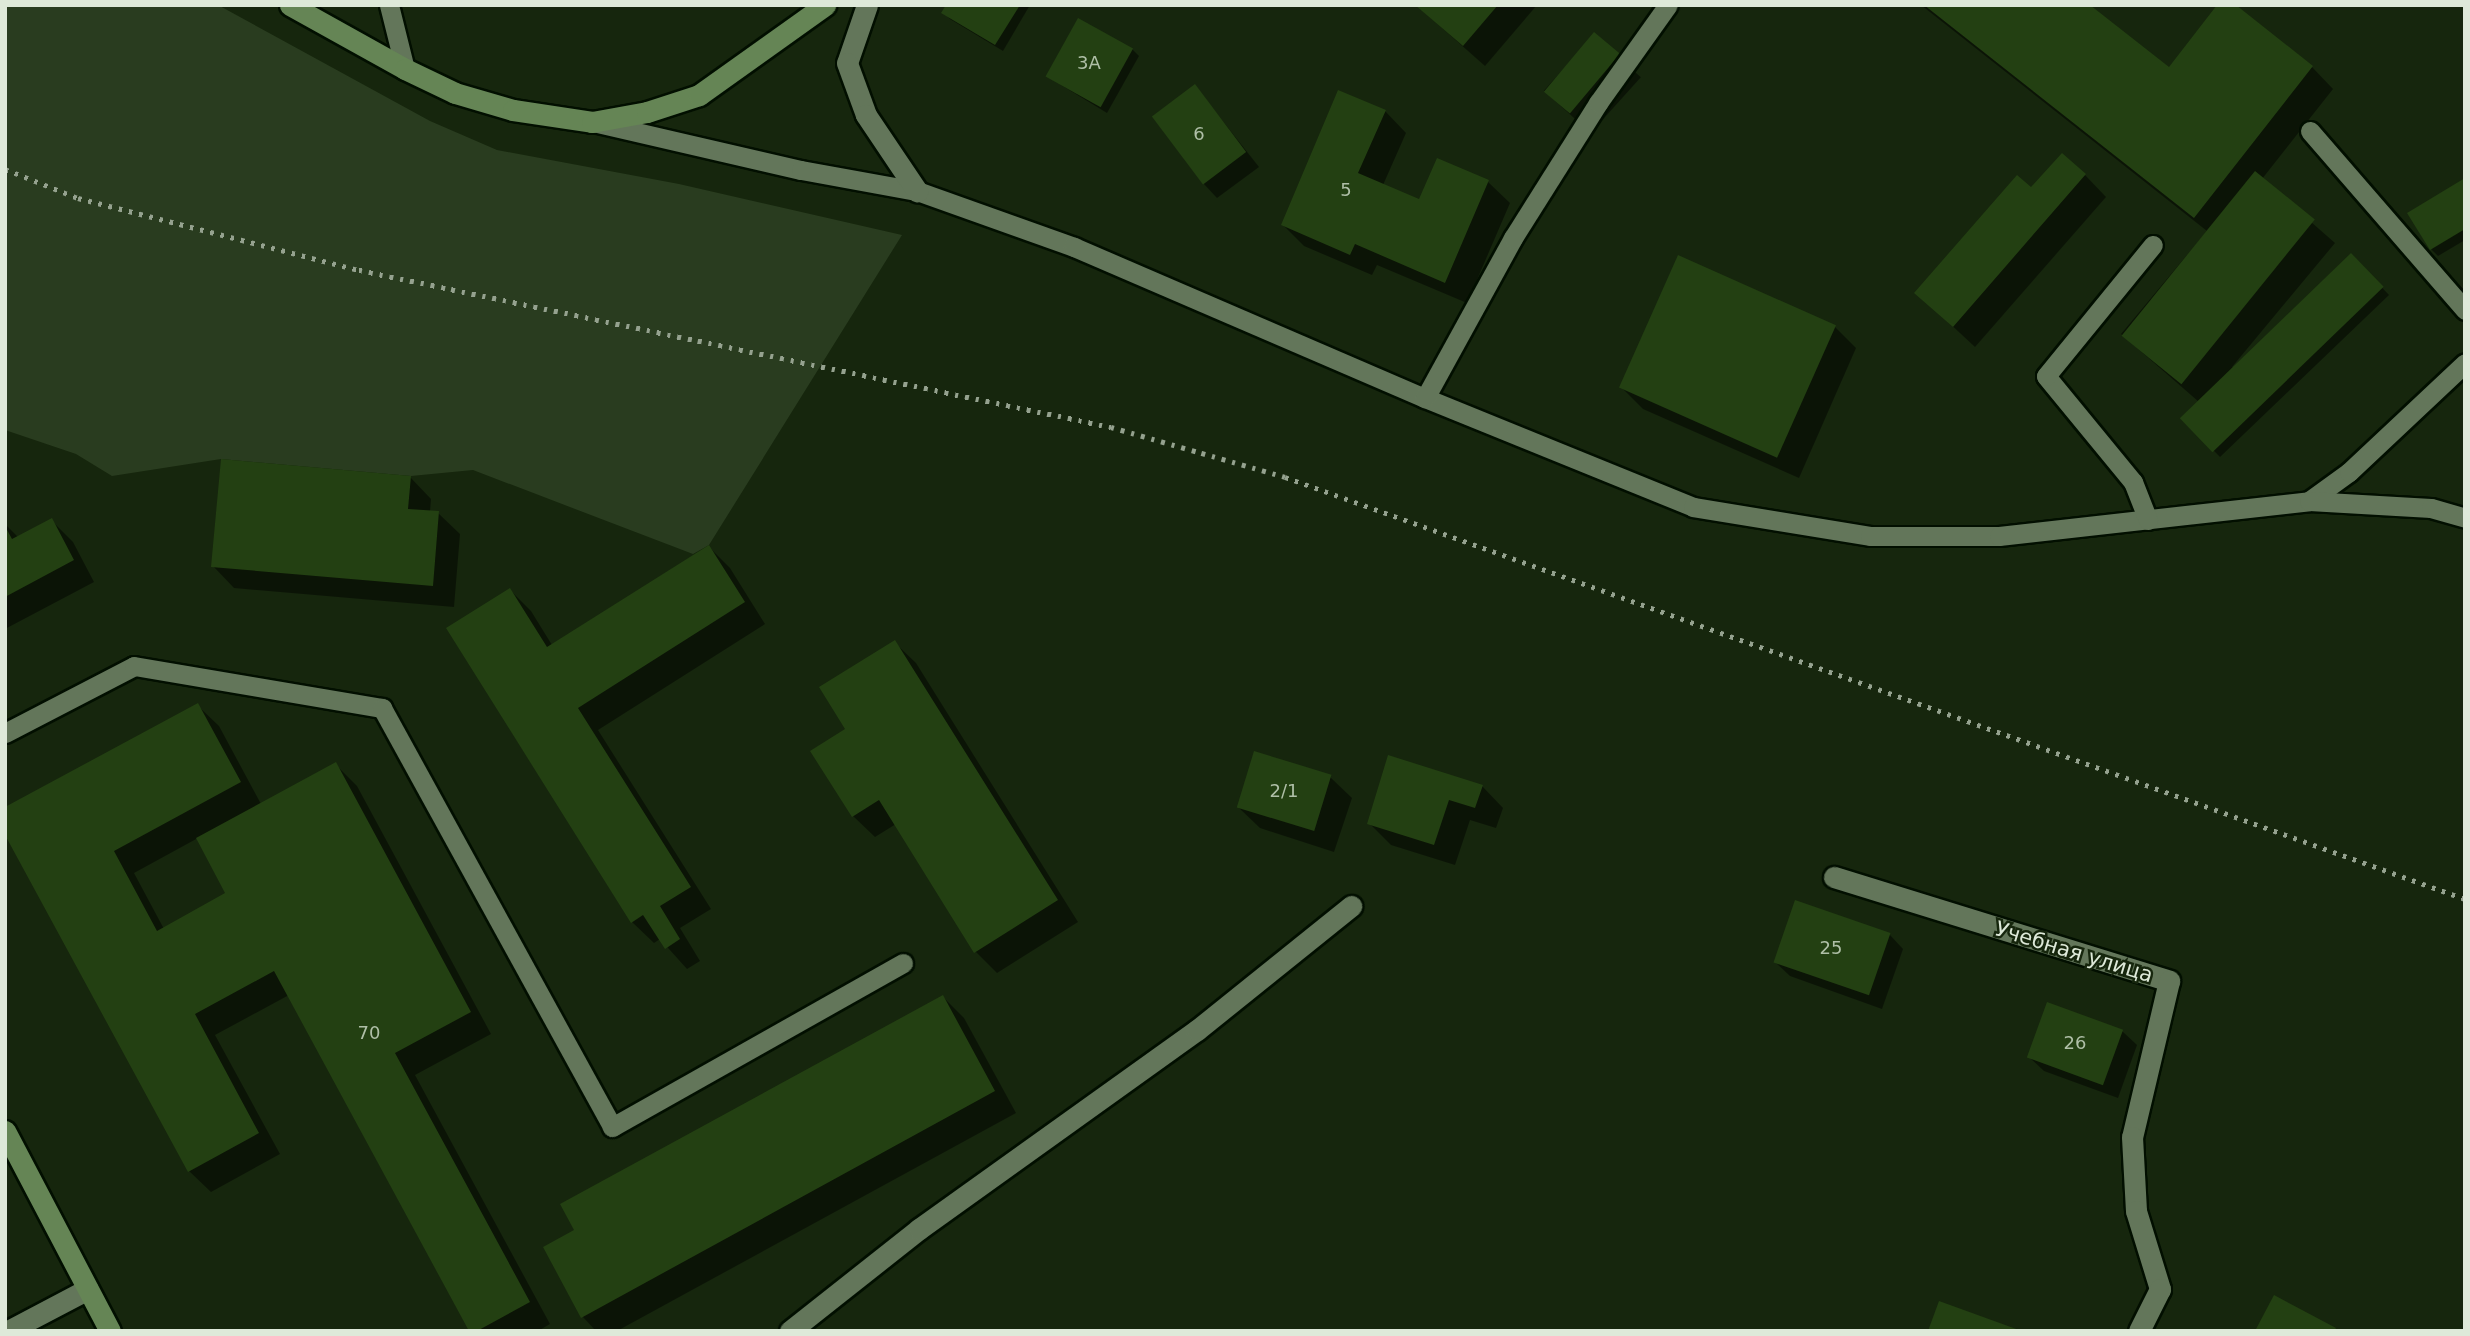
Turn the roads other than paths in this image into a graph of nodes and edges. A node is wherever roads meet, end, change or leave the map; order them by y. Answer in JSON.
{"nodes":[{"id":1,"x":290,"y":5,"type":"edge"},
{"id":2,"x":389,"y":5,"type":"edge"},
{"id":3,"x":825,"y":5,"type":"edge"},
{"id":4,"x":867,"y":5,"type":"edge"},
{"id":5,"x":1668,"y":5,"type":"edge"},
{"id":6,"x":405,"y":69,"type":"junction"},
{"id":7,"x":592,"y":122,"type":"junction"},
{"id":8,"x":2310,"y":131,"type":"dead end"},
{"id":9,"x":917,"y":191,"type":"junction"},
{"id":10,"x":2153,"y":245,"type":"dead end"},
{"id":11,"x":2465,"y":310,"type":"edge"},
{"id":12,"x":2465,"y":362,"type":"edge"},
{"id":13,"x":1425,"y":398,"type":"junction"},
{"id":14,"x":2309,"y":501,"type":"junction"},
{"id":15,"x":2465,"y":518,"type":"edge"},
{"id":16,"x":2147,"y":520,"type":"junction"},
{"id":17,"x":5,"y":733,"type":"edge"},
{"id":18,"x":1834,"y":877,"type":"dead end"},
{"id":19,"x":1351,"y":906,"type":"dead end"},
{"id":20,"x":903,"y":963,"type":"dead end"},
{"id":21,"x":5,"y":1131,"type":"edge"},
{"id":22,"x":88,"y":1289,"type":"junction"},
{"id":23,"x":8,"y":1331,"type":"edge"},
{"id":24,"x":110,"y":1331,"type":"edge"},
{"id":25,"x":790,"y":1331,"type":"edge"},
{"id":26,"x":2139,"y":1331,"type":"edge"}],
"edges":[{"from":1,"to":6,"type":"main road"},
{"from":2,"to":6,"type":"lane"},
{"from":3,"to":7,"type":"main road"},
{"from":4,"to":9,"type":"street"},
{"from":5,"to":13,"type":"lane"},
{"from":6,"to":7,"type":"main road"},
{"from":7,"to":9,"type":"lane"},
{"from":8,"to":11,"type":"lane"},
{"from":9,"to":13,"type":"lane"},
{"from":10,"to":16,"type":"lane"},
{"from":12,"to":14,"type":"lane"},
{"from":13,"to":16,"type":"lane"},
{"from":14,"to":15,"type":"lane"},
{"from":14,"to":16,"type":"lane"},
{"from":17,"to":20,"type":"lane"},
{"from":18,"to":26,"type":"street","name":"Учебная улица"},
{"from":19,"to":25,"type":"street"},
{"from":21,"to":22,"type":"main road"},
{"from":22,"to":23,"type":"street"},
{"from":22,"to":24,"type":"main road"}]}
